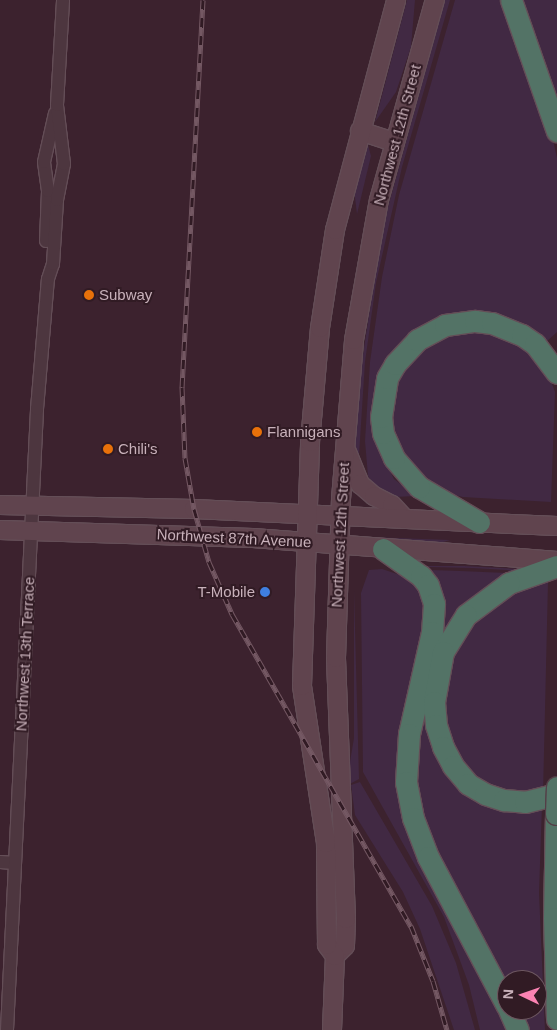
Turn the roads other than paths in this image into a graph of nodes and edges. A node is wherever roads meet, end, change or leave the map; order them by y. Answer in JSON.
{"nodes":[{"id":1,"x":63,"y":0,"type":"edge"},
{"id":2,"x":396,"y":0,"type":"edge"},
{"id":3,"x":435,"y":0,"type":"edge"},
{"id":4,"x":510,"y":0,"type":"edge"},
{"id":5,"x":57,"y":105,"type":"junction"},
{"id":6,"x":557,"y":131,"type":"edge"},
{"id":7,"x":360,"y":132,"type":"junction"},
{"id":8,"x":394,"y":142,"type":"junction"},
{"id":9,"x":48,"y":278,"type":"junction"},
{"id":10,"x":557,"y":373,"type":"edge"},
{"id":11,"x":344,"y":443,"type":"junction"},
{"id":12,"x":0,"y":505,"type":"edge"},
{"id":13,"x":33,"y":506,"type":"junction"},
{"id":14,"x":308,"y":515,"type":"junction"},
{"id":15,"x":340,"y":517,"type":"junction"},
{"id":16,"x":405,"y":519,"type":"junction"},
{"id":17,"x":479,"y":522,"type":"junction"},
{"id":18,"x":557,"y":526,"type":"edge"},
{"id":19,"x":0,"y":530,"type":"edge"},
{"id":20,"x":31,"y":531,"type":"junction"},
{"id":21,"x":308,"y":542,"type":"junction"},
{"id":22,"x":339,"y":544,"type":"junction"},
{"id":23,"x":383,"y":549,"type":"junction"},
{"id":24,"x":557,"y":560,"type":"edge"},
{"id":25,"x":557,"y":566,"type":"edge"},
{"id":26,"x":557,"y":787,"type":"edge"},
{"id":27,"x":556,"y":804,"type":"edge"},
{"id":28,"x":0,"y":862,"type":"edge"},
{"id":29,"x":15,"y":863,"type":"junction"},
{"id":30,"x":335,"y":956,"type":"junction"},
{"id":31,"x":497,"y":987,"type":"edge"},
{"id":32,"x":557,"y":1019,"type":"edge"},
{"id":33,"x":7,"y":1030,"type":"edge"},
{"id":34,"x":332,"y":1030,"type":"edge"}],
"edges":[{"from":1,"to":5,"type":"street","name":"Northwest 13th Terrace"},
{"from":2,"to":7,"type":"main road","name":"Northwest 12th Street"},
{"from":3,"to":8,"type":"main road","name":"Northwest 12th Street"},
{"from":4,"to":6,"type":"highway"},
{"from":5,"to":9,"type":"street","name":"Northwest 13th Terrace"},
{"from":5,"to":9,"type":"street","name":"Northwest 13th Terrace"},
{"from":7,"to":8,"type":"main road"},
{"from":7,"to":14,"type":"main road","name":"Northwest 12th Street"},
{"from":8,"to":11,"type":"main road","name":"Northwest 12th Street"},
{"from":9,"to":13,"type":"street","name":"Northwest 13th Terrace"},
{"from":10,"to":17,"type":"highway"},
{"from":11,"to":15,"type":"main road","name":"Northwest 12th Street"},
{"from":11,"to":16,"type":"main road"},
{"from":12,"to":13,"type":"main road","name":"Northwest 87th Avenue"},
{"from":13,"to":14,"type":"main road","name":"Northwest 87th Avenue"},
{"from":13,"to":20,"type":"street","name":"Northwest 13th Terrace"},
{"from":14,"to":15,"type":"main road","name":"Northwest 87th Avenue"},
{"from":14,"to":21,"type":"main road","name":"Northwest 12th Street"},
{"from":15,"to":16,"type":"main road","name":"Northwest 87th Avenue"},
{"from":15,"to":22,"type":"main road","name":"Northwest 12th Street"},
{"from":16,"to":17,"type":"main road","name":"Northwest 87th Avenue"},
{"from":17,"to":18,"type":"main road","name":"Northwest 87th Avenue"},
{"from":19,"to":20,"type":"main road","name":"Northwest 87th Avenue"},
{"from":20,"to":21,"type":"main road","name":"Northwest 87th Avenue"},
{"from":20,"to":29,"type":"street","name":"Northwest 13th Terrace"},
{"from":21,"to":22,"type":"main road","name":"Northwest 87th Avenue"},
{"from":21,"to":30,"type":"main road","name":"Northwest 12th Street"},
{"from":22,"to":23,"type":"main road","name":"Northwest 87th Avenue"},
{"from":22,"to":30,"type":"main road","name":"Northwest 12th Street"},
{"from":23,"to":24,"type":"main road","name":"Northwest 87th Avenue"},
{"from":23,"to":31,"type":"highway"},
{"from":25,"to":27,"type":"highway"},
{"from":26,"to":27,"type":"highway","bridge":true},
{"from":27,"to":32,"type":"highway"},
{"from":28,"to":29,"type":"street"},
{"from":29,"to":33,"type":"street","name":"Northwest 13th Terrace"},
{"from":30,"to":34,"type":"main road","name":"Northwest 12th Street"}]}
